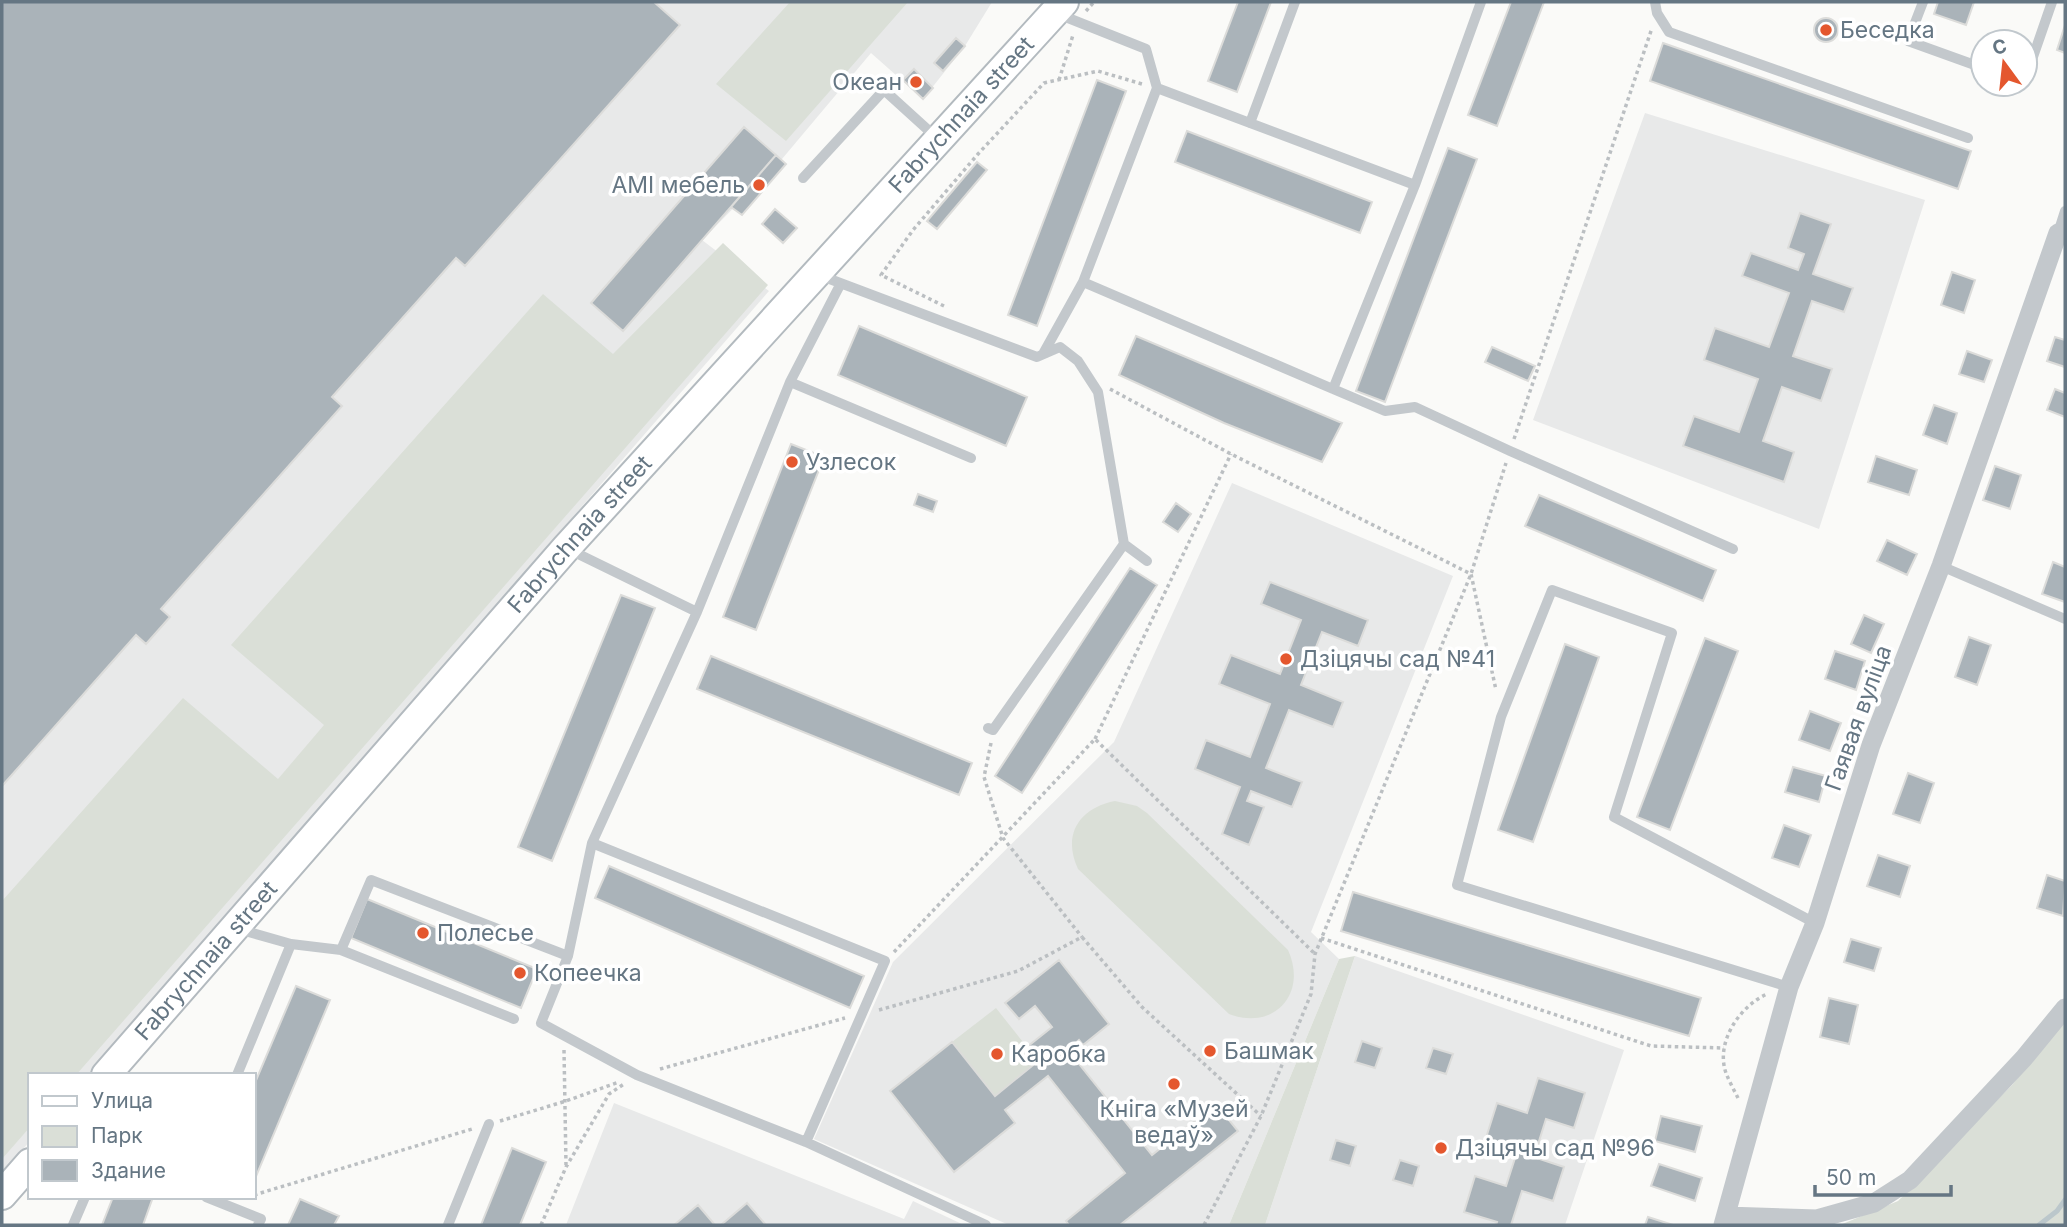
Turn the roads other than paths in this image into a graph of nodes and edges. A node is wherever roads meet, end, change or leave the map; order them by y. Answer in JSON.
{"nodes":[{"id":1,"x":1296,"y":2,"type":"edge"},
{"id":2,"x":1480,"y":2,"type":"edge"},
{"id":3,"x":1923,"y":2,"type":"edge"},
{"id":4,"x":2053,"y":2,"type":"edge"},
{"id":5,"x":1656,"y":7,"type":"edge"},
{"id":6,"x":1065,"y":12,"type":"edge"},
{"id":7,"x":2039,"y":41,"type":"edge"},
{"id":8,"x":1969,"y":63,"type":"edge"},
{"id":9,"x":1157,"y":88,"type":"junction"},
{"id":10,"x":1250,"y":123,"type":"junction"},
{"id":11,"x":1968,"y":138,"type":"dead end"},
{"id":12,"x":938,"y":139,"type":"junction"},
{"id":13,"x":803,"y":178,"type":"dead end"},
{"id":14,"x":1415,"y":185,"type":"junction"},
{"id":15,"x":2065,"y":211,"type":"edge"},
{"id":16,"x":2058,"y":233,"type":"joint"},
{"id":17,"x":827,"y":279,"type":"junction"},
{"id":18,"x":1083,"y":282,"type":"junction"},
{"id":19,"x":1043,"y":354,"type":"junction"},
{"id":20,"x":790,"y":382,"type":"junction"},
{"id":21,"x":1333,"y":389,"type":"junction"},
{"id":22,"x":971,"y":458,"type":"dead end"},
{"id":23,"x":1124,"y":544,"type":"junction"},
{"id":24,"x":566,"y":548,"type":"junction"},
{"id":25,"x":1733,"y":549,"type":"dead end"},
{"id":26,"x":1147,"y":561,"type":"dead end"},
{"id":27,"x":1941,"y":566,"type":"junction"},
{"id":28,"x":697,"y":612,"type":"junction"},
{"id":29,"x":2065,"y":619,"type":"edge"},
{"id":30,"x":991,"y":729,"type":"road end"},
{"id":31,"x":592,"y":843,"type":"junction"},
{"id":32,"x":1815,"y":923,"type":"junction"},
{"id":33,"x":234,"y":928,"type":"junction"},
{"id":34,"x":291,"y":944,"type":"junction"},
{"id":35,"x":341,"y":950,"type":"junction"},
{"id":36,"x":568,"y":956,"type":"junction"},
{"id":37,"x":1789,"y":987,"type":"junction"},
{"id":38,"x":2065,"y":1008,"type":"edge"},
{"id":39,"x":514,"y":1019,"type":"dead end"},
{"id":40,"x":108,"y":1073,"type":"edge"},
{"id":41,"x":238,"y":1073,"type":"edge"},
{"id":42,"x":489,"y":1124,"type":"road end"},
{"id":43,"x":806,"y":1142,"type":"junction"},
{"id":44,"x":28,"y":1165,"type":"edge"},
{"id":45,"x":2,"y":1195,"type":"edge"},
{"id":46,"x":84,"y":1199,"type":"edge"},
{"id":47,"x":211,"y":1199,"type":"edge"},
{"id":48,"x":1724,"y":1221,"type":"edge"},
{"id":49,"x":74,"y":1225,"type":"edge"},
{"id":50,"x":258,"y":1225,"type":"edge"},
{"id":51,"x":447,"y":1225,"type":"edge"},
{"id":52,"x":986,"y":1225,"type":"edge"}],
"edges":[{"from":1,"to":10,"type":"lane"},
{"from":2,"to":14,"type":"lane"},
{"from":3,"to":8,"type":"lane"},
{"from":4,"to":7,"type":"lane"},
{"from":5,"to":11,"type":"lane"},
{"from":6,"to":9,"type":"lane"},
{"from":6,"to":12,"type":"main road","name":"Fabrychnaia street"},
{"from":9,"to":10,"type":"lane"},
{"from":9,"to":18,"type":"lane"},
{"from":10,"to":14,"type":"lane"},
{"from":12,"to":13,"type":"lane"},
{"from":12,"to":17,"type":"main road","name":"Fabrychnaia street"},
{"from":14,"to":21,"type":"lane"},
{"from":15,"to":16,"type":"lane"},
{"from":16,"to":27,"type":"street","name":"Гаявая вуліца"},
{"from":17,"to":19,"type":"lane"},
{"from":17,"to":20,"type":"lane"},
{"from":17,"to":24,"type":"main road","name":"Fabrychnaia street"},
{"from":18,"to":19,"type":"lane"},
{"from":18,"to":21,"type":"lane"},
{"from":19,"to":23,"type":"lane"},
{"from":20,"to":22,"type":"lane"},
{"from":20,"to":28,"type":"lane"},
{"from":21,"to":25,"type":"lane"},
{"from":23,"to":26,"type":"lane"},
{"from":23,"to":30,"type":"lane"},
{"from":24,"to":28,"type":"lane"},
{"from":24,"to":33,"type":"main road","name":"Fabrychnaia street"},
{"from":27,"to":29,"type":"lane"},
{"from":27,"to":32,"type":"street","name":"Гаявая вуліца"},
{"from":28,"to":31,"type":"lane"},
{"from":31,"to":36,"type":"lane"},
{"from":31,"to":43,"type":"lane"},
{"from":32,"to":37,"type":"street","name":"Гаявая вуліца"},
{"from":32,"to":37,"type":"lane"},
{"from":33,"to":34,"type":"lane"},
{"from":33,"to":40,"type":"main road","name":"Fabrychnaia street"},
{"from":34,"to":35,"type":"lane"},
{"from":34,"to":41,"type":"lane"},
{"from":35,"to":36,"type":"lane"},
{"from":35,"to":39,"type":"lane"},
{"from":36,"to":43,"type":"lane"},
{"from":37,"to":48,"type":"street","name":"Гаявая вуліца"},
{"from":38,"to":48,"type":"street"},
{"from":42,"to":51,"type":"lane"},
{"from":43,"to":52,"type":"lane"},
{"from":44,"to":45,"type":"main road"},
{"from":46,"to":49,"type":"lane"},
{"from":47,"to":50,"type":"lane"}]}
